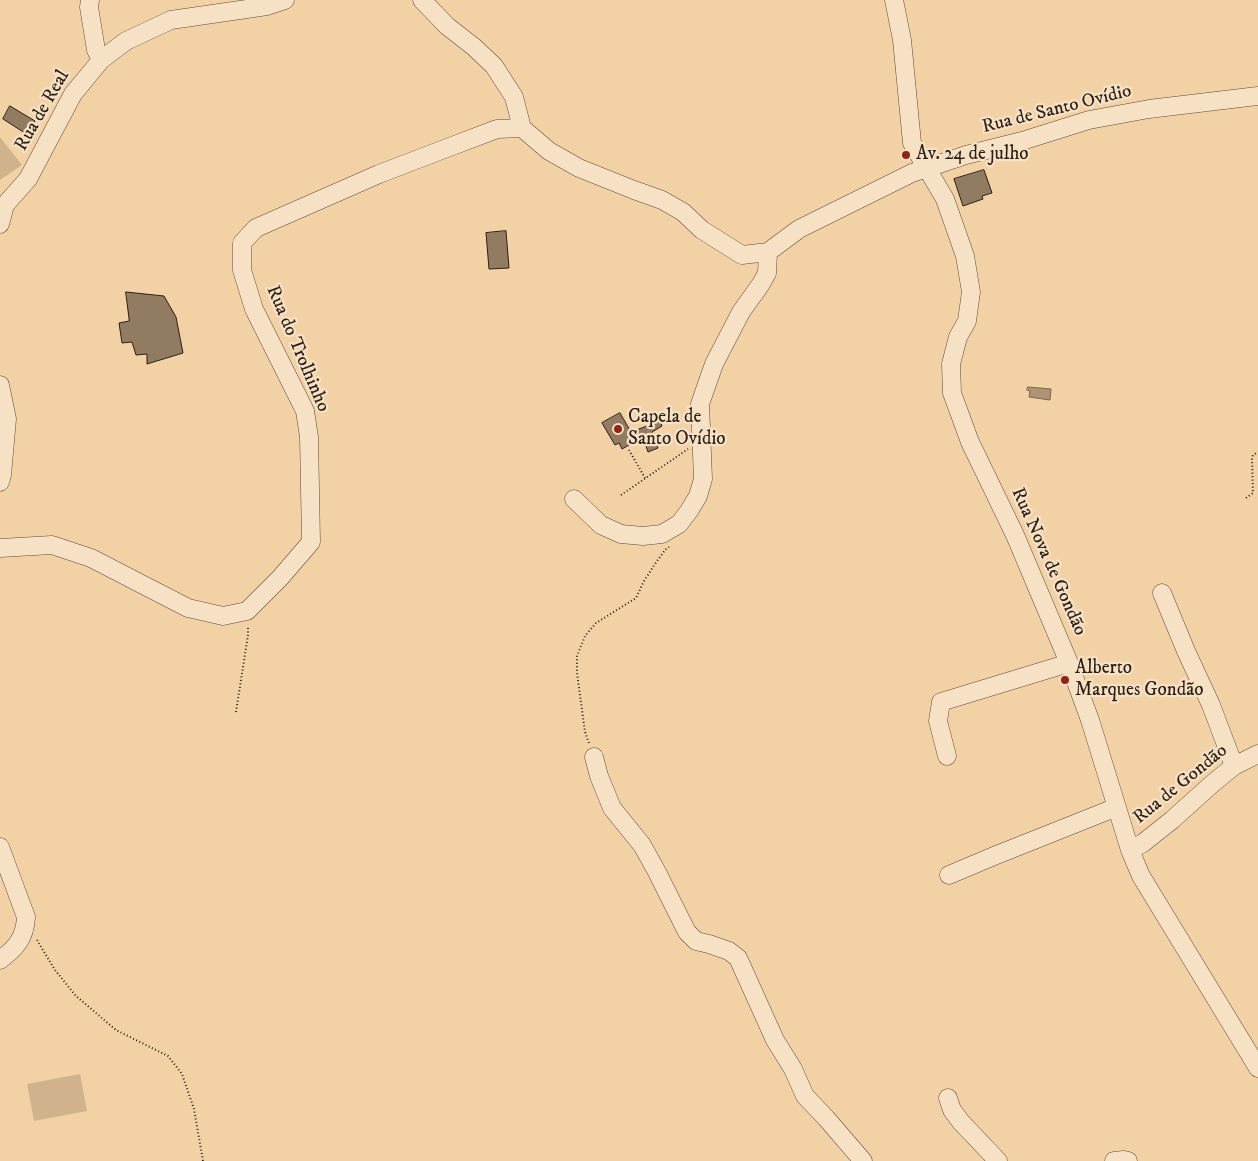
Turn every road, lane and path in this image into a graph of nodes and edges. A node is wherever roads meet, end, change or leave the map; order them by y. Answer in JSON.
{"nodes":[{"id":1,"x":90,"y":0,"type":"edge"},
{"id":2,"x":285,"y":0,"type":"edge"},
{"id":3,"x":422,"y":0,"type":"edge"},
{"id":4,"x":894,"y":0,"type":"edge"},
{"id":5,"x":100,"y":60,"type":"junction"},
{"id":6,"x":1258,"y":96,"type":"edge"},
{"id":7,"x":522,"y":128,"type":"junction"},
{"id":8,"x":927,"y":168,"type":"junction"},
{"id":9,"x":3,"y":206,"type":"edge"},
{"id":10,"x":0,"y":224,"type":"edge"},
{"id":11,"x":768,"y":252,"type":"junction"},
{"id":12,"x":1,"y":395,"type":"edge"},
{"id":13,"x":702,"y":439,"type":"junction"},
{"id":14,"x":628,"y":450,"type":"dead end"},
{"id":15,"x":1258,"y":452,"type":"edge"},
{"id":16,"x":646,"y":478,"type":"junction"},
{"id":17,"x":0,"y":482,"type":"edge"},
{"id":18,"x":620,"y":495,"type":"dead end"},
{"id":19,"x":1246,"y":498,"type":"dead end"},
{"id":20,"x":574,"y":499,"type":"dead end"},
{"id":21,"x":674,"y":545,"type":"dead end"},
{"id":22,"x":0,"y":548,"type":"edge"},
{"id":23,"x":1162,"y":593,"type":"dead end"},
{"id":24,"x":247,"y":611,"type":"junction"},
{"id":25,"x":1069,"y":663,"type":"junction"},
{"id":26,"x":236,"y":712,"type":"dead end"},
{"id":27,"x":1258,"y":754,"type":"edge"},
{"id":28,"x":947,"y":756,"type":"dead end"},
{"id":29,"x":594,"y":757,"type":"joint"},
{"id":30,"x":1234,"y":766,"type":"junction"},
{"id":31,"x":1117,"y":807,"type":"junction"},
{"id":32,"x":0,"y":847,"type":"edge"},
{"id":33,"x":1130,"y":850,"type":"junction"},
{"id":34,"x":949,"y":875,"type":"dead end"},
{"id":35,"x":26,"y":926,"type":"junction"},
{"id":36,"x":0,"y":960,"type":"edge"},
{"id":37,"x":1258,"y":1068,"type":"edge"},
{"id":38,"x":948,"y":1098,"type":"dead end"},
{"id":39,"x":203,"y":1161,"type":"edge"},
{"id":40,"x":863,"y":1161,"type":"edge"},
{"id":41,"x":998,"y":1161,"type":"edge"},
{"id":42,"x":1114,"y":1161,"type":"edge"},
{"id":43,"x":1128,"y":1161,"type":"edge"}],
"edges":[{"from":1,"to":5,"type":"street"},
{"from":2,"to":5,"type":"street","name":"Rua de Real"},
{"from":3,"to":7,"type":"street"},
{"from":4,"to":8,"type":"street","name":"Rua Nova de Gondão"},
{"from":5,"to":9,"type":"street","name":"Rua de Real"},
{"from":6,"to":8,"type":"street","name":"Rua de Santo Ovídio"},
{"from":7,"to":11,"type":"street","name":"Rua de Santo Ovídio"},
{"from":7,"to":24,"type":"street","name":"Rua do Trolhinho"},
{"from":8,"to":11,"type":"street","name":"Rua de Santo Ovídio"},
{"from":8,"to":25,"type":"street","name":"Rua Nova de Gondão"},
{"from":9,"to":10,"type":"street","name":"Rua de Real"},
{"from":11,"to":13,"type":"street"},
{"from":12,"to":17,"type":"street"},
{"from":13,"to":16,"type":"path"},
{"from":13,"to":20,"type":"street"},
{"from":14,"to":16,"type":"path"},
{"from":15,"to":19,"type":"path"},
{"from":16,"to":18,"type":"path"},
{"from":21,"to":29,"type":"path"},
{"from":22,"to":24,"type":"street"},
{"from":23,"to":30,"type":"street"},
{"from":24,"to":26,"type":"path"},
{"from":25,"to":28,"type":"street"},
{"from":25,"to":31,"type":"street","name":"Rua Nova de Gondão"},
{"from":27,"to":30,"type":"street","name":"Rua de Gondão"},
{"from":29,"to":40,"type":"street"},
{"from":30,"to":33,"type":"street","name":"Rua de Gondão"},
{"from":31,"to":33,"type":"street","name":"Rua Nova de Gondão"},
{"from":31,"to":34,"type":"street"},
{"from":32,"to":35,"type":"street"},
{"from":33,"to":37,"type":"street","name":"Rua Nova de Gondão"},
{"from":35,"to":36,"type":"street"},
{"from":35,"to":39,"type":"path"},
{"from":38,"to":41,"type":"street"},
{"from":42,"to":43,"type":"street"}]}
